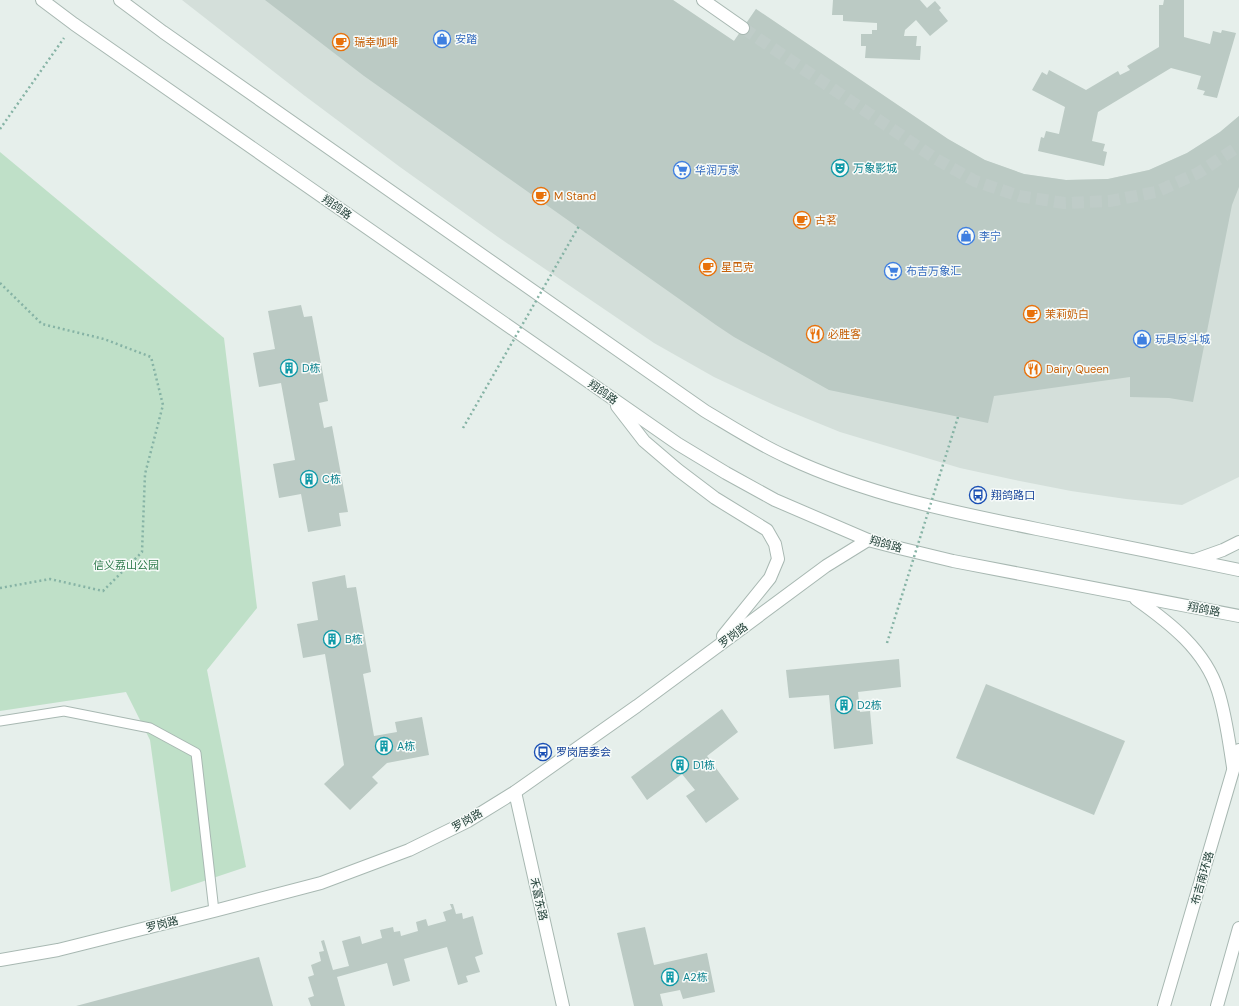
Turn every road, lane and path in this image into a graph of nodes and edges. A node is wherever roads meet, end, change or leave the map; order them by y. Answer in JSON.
{"nodes":[{"id":1,"x":42,"y":0,"type":"edge"},
{"id":2,"x":120,"y":0,"type":"edge"},
{"id":3,"x":703,"y":0,"type":"edge"},
{"id":4,"x":74,"y":24,"type":"junction"},
{"id":5,"x":743,"y":28,"type":"tunnel mouth"},
{"id":6,"x":0,"y":129,"type":"edge"},
{"id":7,"x":579,"y":226,"type":"dead end"},
{"id":8,"x":0,"y":283,"type":"edge"},
{"id":9,"x":611,"y":397,"type":"junction"},
{"id":10,"x":958,"y":417,"type":"dead end"},
{"id":11,"x":463,"y":428,"type":"dead end"},
{"id":12,"x":868,"y":540,"type":"junction"},
{"id":13,"x":1239,"y":542,"type":"edge"},
{"id":14,"x":1194,"y":560,"type":"junction"},
{"id":15,"x":1239,"y":570,"type":"edge"},
{"id":16,"x":0,"y":588,"type":"edge"},
{"id":17,"x":1132,"y":596,"type":"junction"},
{"id":18,"x":1239,"y":616,"type":"edge"},
{"id":19,"x":887,"y":642,"type":"dead end"},
{"id":20,"x":712,"y":650,"type":"junction"},
{"id":21,"x":0,"y":722,"type":"edge"},
{"id":22,"x":1239,"y":750,"type":"edge"},
{"id":23,"x":1233,"y":770,"type":"junction"},
{"id":24,"x":514,"y":792,"type":"junction"},
{"id":25,"x":214,"y":911,"type":"junction"},
{"id":26,"x":1239,"y":928,"type":"edge"},
{"id":27,"x":0,"y":960,"type":"edge"},
{"id":28,"x":563,"y":1006,"type":"edge"},
{"id":29,"x":1164,"y":1006,"type":"edge"},
{"id":30,"x":1217,"y":1006,"type":"edge"}],
"edges":[{"from":1,"to":4,"type":"street","name":"翔鸽路"},
{"from":2,"to":14,"type":"street"},
{"from":3,"to":5,"type":"street"},
{"from":4,"to":6,"type":"path"},
{"from":4,"to":9,"type":"street","name":"翔鸽路"},
{"from":7,"to":11,"type":"path","bridge":true},
{"from":8,"to":16,"type":"path"},
{"from":9,"to":12,"type":"street","name":"翔鸽路"},
{"from":9,"to":20,"type":"street"},
{"from":10,"to":19,"type":"path","bridge":true},
{"from":12,"to":17,"type":"street","name":"翔鸽路"},
{"from":12,"to":20,"type":"street","name":"罗岗路"},
{"from":13,"to":14,"type":"street"},
{"from":14,"to":15,"type":"street"},
{"from":17,"to":18,"type":"street","name":"翔鸽路"},
{"from":17,"to":23,"type":"street"},
{"from":20,"to":24,"type":"street","name":"罗岗路"},
{"from":21,"to":25,"type":"lane"},
{"from":22,"to":23,"type":"street","name":"布吉南环路"},
{"from":23,"to":29,"type":"street","name":"布吉南环路"},
{"from":24,"to":25,"type":"street","name":"罗岗路"},
{"from":24,"to":28,"type":"street","name":"禾富东路"},
{"from":25,"to":27,"type":"street","name":"罗岗路"},
{"from":26,"to":30,"type":"street"}]}
